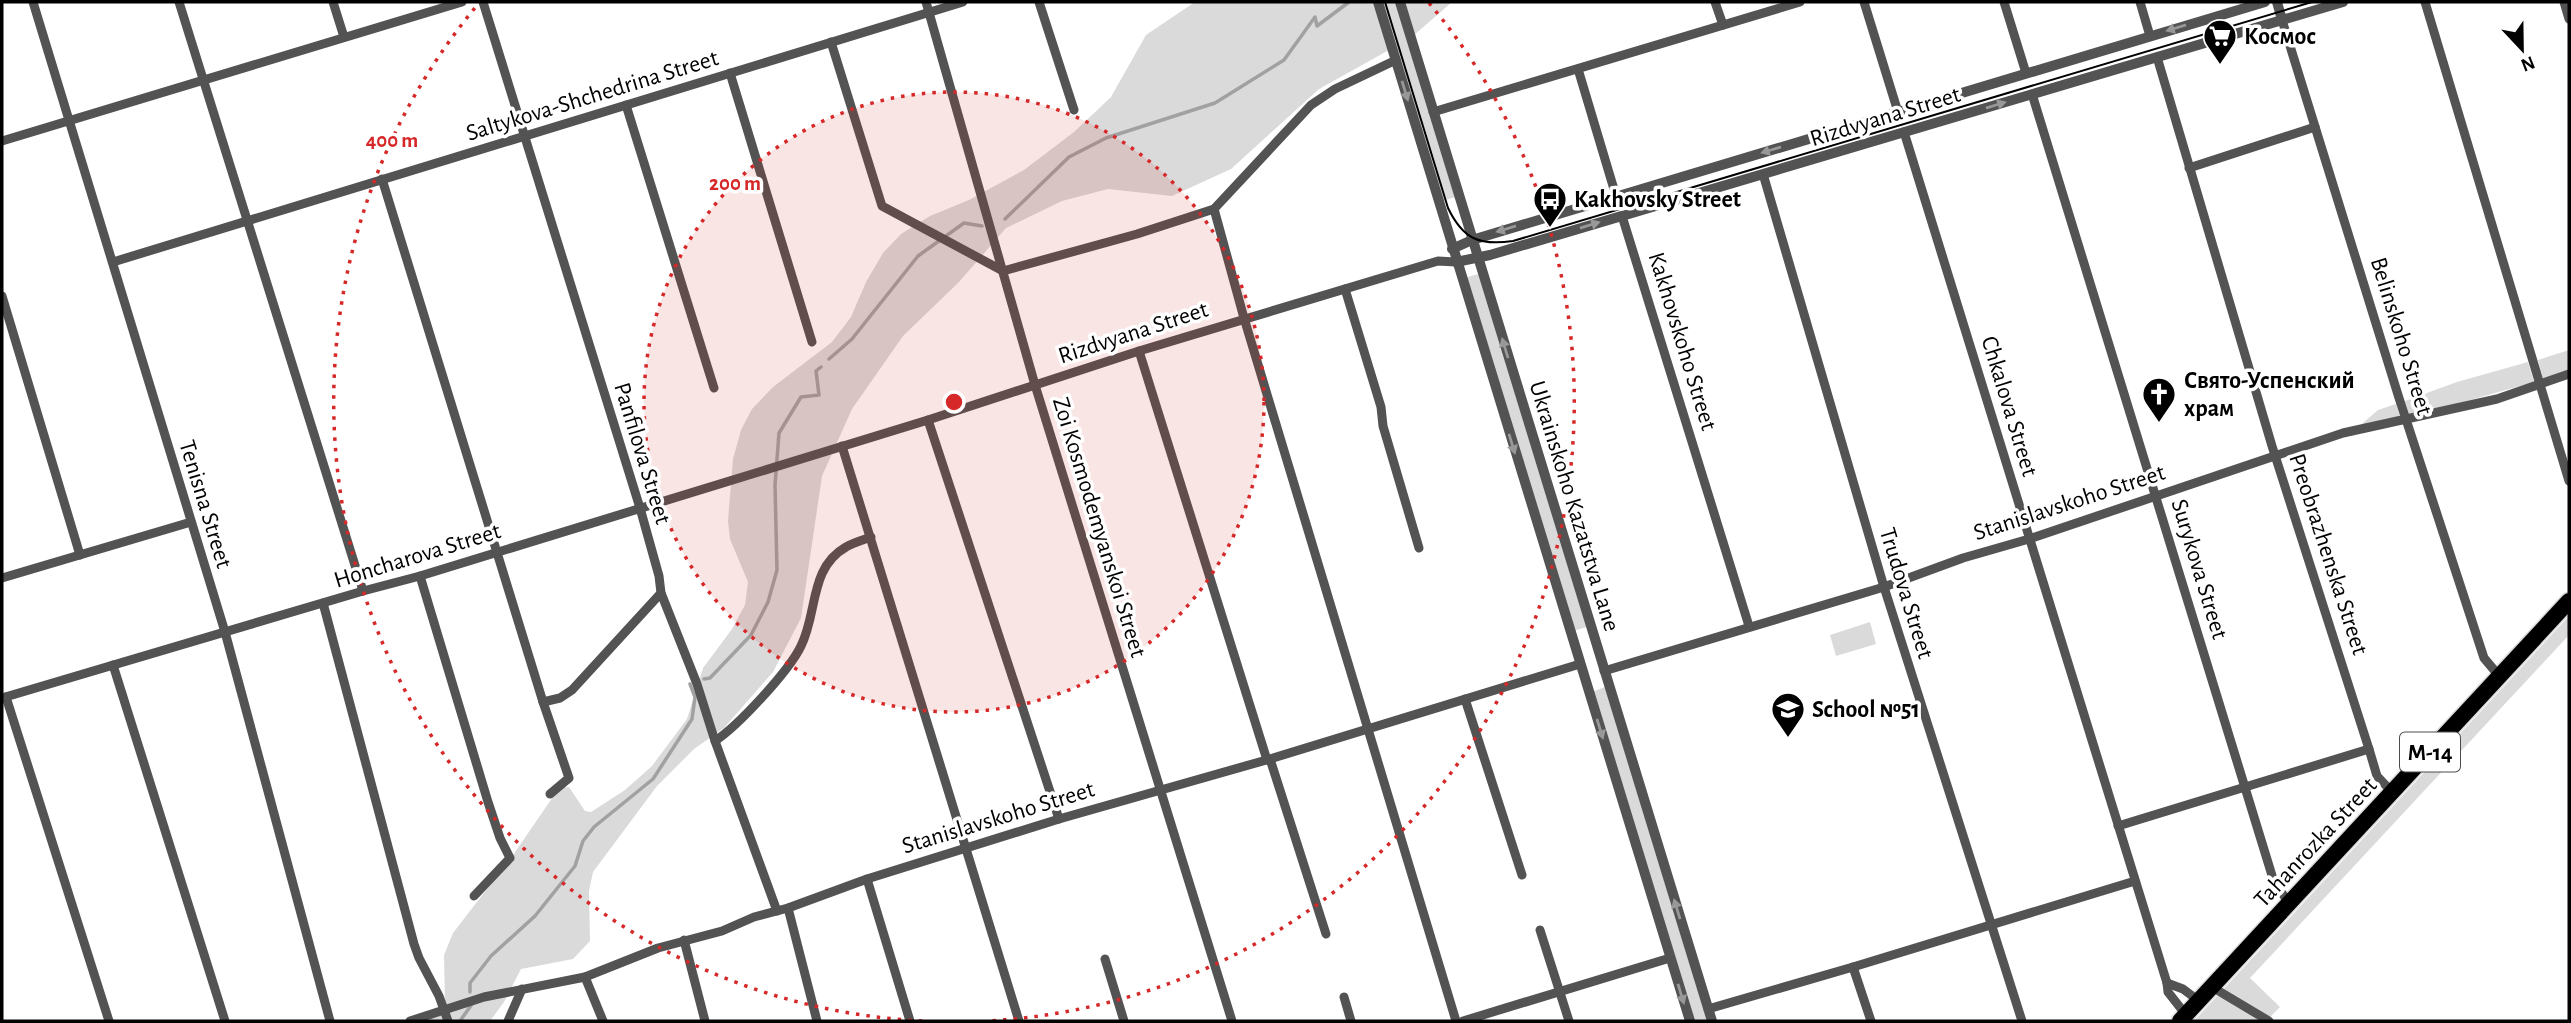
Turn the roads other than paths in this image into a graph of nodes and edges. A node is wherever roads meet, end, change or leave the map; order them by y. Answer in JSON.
{"nodes":[{"id":1,"x":33,"y":2,"type":"edge"},
{"id":2,"x":179,"y":2,"type":"edge"},
{"id":3,"x":332,"y":2,"type":"edge"},
{"id":4,"x":463,"y":2,"type":"edge"},
{"id":5,"x":484,"y":2,"type":"edge"},
{"id":6,"x":926,"y":2,"type":"edge"},
{"id":7,"x":962,"y":2,"type":"edge"},
{"id":8,"x":1039,"y":2,"type":"edge"},
{"id":9,"x":1378,"y":2,"type":"edge"},
{"id":10,"x":1400,"y":2,"type":"edge"},
{"id":11,"x":1716,"y":2,"type":"edge"},
{"id":12,"x":1800,"y":2,"type":"edge"},
{"id":13,"x":1864,"y":2,"type":"edge"},
{"id":14,"x":2004,"y":2,"type":"edge"},
{"id":15,"x":2140,"y":2,"type":"edge"},
{"id":16,"x":2265,"y":2,"type":"edge"},
{"id":17,"x":2277,"y":2,"type":"edge"},
{"id":18,"x":2343,"y":2,"type":"edge"},
{"id":19,"x":2425,"y":2,"type":"edge"},
{"id":20,"x":2564,"y":2,"type":"edge"},
{"id":21,"x":929,"y":12,"type":"junction"},
{"id":22,"x":2569,"y":19,"type":"edge"},
{"id":23,"x":2283,"y":20,"type":"junction"},
{"id":24,"x":1723,"y":25,"type":"junction"},
{"id":25,"x":2150,"y":36,"type":"junction"},
{"id":26,"x":344,"y":37,"type":"junction"},
{"id":27,"x":831,"y":42,"type":"junction"},
{"id":28,"x":2157,"y":57,"type":"junction"},
{"id":29,"x":1395,"y":60,"type":"junction"},
{"id":30,"x":1578,"y":68,"type":"junction"},
{"id":31,"x":730,"y":73,"type":"junction"},
{"id":32,"x":2026,"y":74,"type":"junction"},
{"id":33,"x":203,"y":80,"type":"junction"},
{"id":34,"x":2032,"y":94,"type":"junction"},
{"id":35,"x":626,"y":105,"type":"junction"},
{"id":36,"x":1074,"y":110,"type":"dead end"},
{"id":37,"x":1433,"y":112,"type":"junction"},
{"id":38,"x":1898,"y":112,"type":"junction"},
{"id":39,"x":69,"y":120,"type":"junction"},
{"id":40,"x":2315,"y":127,"type":"junction"},
{"id":41,"x":1905,"y":132,"type":"junction"},
{"id":42,"x":524,"y":136,"type":"junction"},
{"id":43,"x":2,"y":141,"type":"edge"},
{"id":44,"x":2189,"y":168,"type":"junction"},
{"id":45,"x":1763,"y":174,"type":"junction"},
{"id":46,"x":382,"y":179,"type":"junction"},
{"id":47,"x":1616,"y":196,"type":"junction"},
{"id":48,"x":1214,"y":209,"type":"junction"},
{"id":49,"x":1622,"y":216,"type":"junction"},
{"id":50,"x":247,"y":220,"type":"junction"},
{"id":51,"x":1472,"y":240,"type":"junction"},
{"id":52,"x":1452,"y":249,"type":"junction"},
{"id":53,"x":1478,"y":259,"type":"junction"},
{"id":54,"x":1438,"y":261,"type":"junction"},
{"id":55,"x":113,"y":262,"type":"junction"},
{"id":56,"x":1456,"y":262,"type":"junction"},
{"id":57,"x":1003,"y":271,"type":"junction"},
{"id":58,"x":1345,"y":289,"type":"junction"},
{"id":59,"x":2,"y":296,"type":"edge"},
{"id":60,"x":1244,"y":318,"type":"junction"},
{"id":61,"x":812,"y":342,"type":"dead end"},
{"id":62,"x":1139,"y":351,"type":"junction"},
{"id":63,"x":2569,"y":374,"type":"edge"},
{"id":64,"x":1035,"y":385,"type":"junction"},
{"id":65,"x":2540,"y":385,"type":"junction"},
{"id":66,"x":714,"y":388,"type":"dead end"},
{"id":67,"x":2406,"y":418,"type":"junction"},
{"id":68,"x":928,"y":420,"type":"junction"},
{"id":69,"x":842,"y":446,"type":"junction"},
{"id":70,"x":2275,"y":456,"type":"junction"},
{"id":71,"x":2569,"y":481,"type":"edge"},
{"id":72,"x":2155,"y":496,"type":"junction"},
{"id":73,"x":640,"y":508,"type":"junction"},
{"id":74,"x":191,"y":522,"type":"junction"},
{"id":75,"x":872,"y":537,"type":"junction"},
{"id":76,"x":2029,"y":539,"type":"junction"},
{"id":77,"x":1419,"y":548,"type":"dead end"},
{"id":78,"x":497,"y":551,"type":"junction"},
{"id":79,"x":80,"y":555,"type":"junction"},
{"id":80,"x":420,"y":576,"type":"junction"},
{"id":81,"x":2,"y":578,"type":"edge"},
{"id":82,"x":1884,"y":587,"type":"junction"},
{"id":83,"x":363,"y":591,"type":"junction"},
{"id":84,"x":661,"y":593,"type":"junction"},
{"id":85,"x":2569,"y":601,"type":"edge"},
{"id":86,"x":323,"y":603,"type":"junction"},
{"id":87,"x":1749,"y":626,"type":"junction"},
{"id":88,"x":225,"y":632,"type":"junction"},
{"id":89,"x":1600,"y":658,"type":"junction"},
{"id":90,"x":1580,"y":664,"type":"junction"},
{"id":91,"x":113,"y":665,"type":"junction"},
{"id":92,"x":1604,"y":671,"type":"junction"},
{"id":93,"x":1584,"y":677,"type":"junction"},
{"id":94,"x":2500,"y":677,"type":"junction"},
{"id":95,"x":4,"y":697,"type":"edge"},
{"id":96,"x":1465,"y":699,"type":"junction"},
{"id":97,"x":543,"y":702,"type":"junction"},
{"id":98,"x":1368,"y":729,"type":"junction"},
{"id":99,"x":715,"y":741,"type":"junction"},
{"id":100,"x":2368,"y":749,"type":"junction"},
{"id":101,"x":1268,"y":760,"type":"junction"},
{"id":102,"x":2245,"y":788,"type":"junction"},
{"id":103,"x":1162,"y":790,"type":"junction"},
{"id":104,"x":2392,"y":792,"type":"junction"},
{"id":105,"x":550,"y":794,"type":"dead end"},
{"id":106,"x":1059,"y":820,"type":"junction"},
{"id":107,"x":2118,"y":826,"type":"junction"},
{"id":108,"x":966,"y":848,"type":"junction"},
{"id":109,"x":1522,"y":875,"type":"dead end"},
{"id":110,"x":867,"y":879,"type":"junction"},
{"id":111,"x":2135,"y":881,"type":"junction"},
{"id":112,"x":474,"y":895,"type":"dead end"},
{"id":113,"x":2289,"y":903,"type":"junction"},
{"id":114,"x":788,"y":908,"type":"junction"},
{"id":115,"x":777,"y":911,"type":"junction"},
{"id":116,"x":1990,"y":925,"type":"junction"},
{"id":117,"x":1540,"y":930,"type":"dead end"},
{"id":118,"x":1326,"y":934,"type":"dead end"},
{"id":119,"x":684,"y":940,"type":"junction"},
{"id":120,"x":1670,"y":958,"type":"junction"},
{"id":121,"x":1105,"y":960,"type":"dead end"},
{"id":122,"x":1853,"y":967,"type":"junction"},
{"id":123,"x":585,"y":977,"type":"junction"},
{"id":124,"x":2167,"y":982,"type":"junction"},
{"id":125,"x":2212,"y":987,"type":"junction"},
{"id":126,"x":522,"y":989,"type":"junction"},
{"id":127,"x":1560,"y":992,"type":"junction"},
{"id":128,"x":1344,"y":997,"type":"dead end"},
{"id":129,"x":2199,"y":1001,"type":"junction"},
{"id":130,"x":443,"y":1009,"type":"junction"},
{"id":131,"x":1708,"y":1009,"type":"junction"},
{"id":132,"x":2183,"y":1018,"type":"edge"},
{"id":133,"x":110,"y":1021,"type":"edge"},
{"id":134,"x":225,"y":1021,"type":"edge"},
{"id":135,"x":330,"y":1021,"type":"edge"},
{"id":136,"x":410,"y":1021,"type":"edge"},
{"id":137,"x":447,"y":1021,"type":"edge"},
{"id":138,"x":508,"y":1021,"type":"edge"},
{"id":139,"x":603,"y":1021,"type":"edge"},
{"id":140,"x":705,"y":1021,"type":"edge"},
{"id":141,"x":817,"y":1021,"type":"edge"},
{"id":142,"x":910,"y":1021,"type":"edge"},
{"id":143,"x":1019,"y":1021,"type":"edge"},
{"id":144,"x":1124,"y":1021,"type":"edge"},
{"id":145,"x":1232,"y":1021,"type":"edge"},
{"id":146,"x":1351,"y":1021,"type":"edge"},
{"id":147,"x":1457,"y":1021,"type":"edge"},
{"id":148,"x":1463,"y":1021,"type":"edge"},
{"id":149,"x":1569,"y":1021,"type":"edge"},
{"id":150,"x":1690,"y":1021,"type":"edge"},
{"id":151,"x":1712,"y":1021,"type":"edge"},
{"id":152,"x":1871,"y":1021,"type":"edge"},
{"id":153,"x":2022,"y":1021,"type":"edge"},
{"id":154,"x":2269,"y":1021,"type":"edge"}],
"edges":[{"from":1,"to":39,"type":"street","name":"Tenisna Street"},
{"from":2,"to":33,"type":"street"},
{"from":3,"to":26,"type":"street"},
{"from":4,"to":26,"type":"street"},
{"from":5,"to":42,"type":"street","name":"Panfilova Street"},
{"from":6,"to":21,"type":"street","name":"Zoi Kosmodemyanskoi Street"},
{"from":7,"to":21,"type":"street","name":"Saltykova-Shchedrina Street"},
{"from":8,"to":36,"type":"street"},
{"from":9,"to":29,"type":"street","name":"Ukrainskoho Kazatstva Lane"},
{"from":10,"to":37,"type":"street","name":"Ukrainskoho Kazatstva Lane"},
{"from":11,"to":24,"type":"street"},
{"from":12,"to":24,"type":"street"},
{"from":13,"to":38,"type":"street","name":"Chkalova Street"},
{"from":14,"to":32,"type":"street","name":"Surykova Street"},
{"from":15,"to":25,"type":"street","name":"Preobrazhenska Street"},
{"from":16,"to":25,"type":"street","name":"Rizdvyana Street","one_way":true},
{"from":17,"to":23,"type":"street","name":"Belinskoho Street"},
{"from":18,"to":23,"type":"street","name":"Rizdvyana Street"},
{"from":19,"to":65,"type":"street"},
{"from":20,"to":22,"type":"street"},
{"from":21,"to":27,"type":"street","name":"Saltykova-Shchedrina Street"},
{"from":21,"to":57,"type":"street","name":"Zoi Kosmodemyanskoi Street"},
{"from":23,"to":28,"type":"street","name":"Rizdvyana Street"},
{"from":23,"to":40,"type":"street","name":"Belinskoho Street"},
{"from":24,"to":30,"type":"street"},
{"from":25,"to":28,"type":"street","name":"Preobrazhenska Street"},
{"from":25,"to":32,"type":"street","name":"Rizdvyana Street"},
{"from":26,"to":33,"type":"street"},
{"from":27,"to":31,"type":"street","name":"Saltykova-Shchedrina Street"},
{"from":27,"to":57,"type":"street"},
{"from":28,"to":34,"type":"street","name":"Rizdvyana Street"},
{"from":28,"to":44,"type":"street","name":"Preobrazhenska Street"},
{"from":29,"to":48,"type":"street"},
{"from":29,"to":52,"type":"street","name":"Ukrainskoho Kazatstva Lane","one_way":true},
{"from":30,"to":37,"type":"street"},
{"from":30,"to":47,"type":"street","name":"Kakhovskoho Street"},
{"from":31,"to":35,"type":"street","name":"Saltykova-Shchedrina Street"},
{"from":31,"to":61,"type":"street"},
{"from":32,"to":34,"type":"street","name":"Surykova Street"},
{"from":32,"to":38,"type":"street","name":"Rizdvyana Street"},
{"from":33,"to":39,"type":"street"},
{"from":33,"to":50,"type":"street"},
{"from":41,"to":34,"type":"street","name":"Rizdvyana Street","one_way":true},
{"from":34,"to":72,"type":"street","name":"Surykova Street"},
{"from":35,"to":42,"type":"street","name":"Saltykova-Shchedrina Street"},
{"from":35,"to":66,"type":"street"},
{"from":37,"to":51,"type":"street","name":"Ukrainskoho Kazatstva Lane"},
{"from":38,"to":41,"type":"street","name":"Chkalova Street"},
{"from":38,"to":47,"type":"street","name":"Rizdvyana Street","one_way":true},
{"from":39,"to":43,"type":"street"},
{"from":39,"to":55,"type":"street","name":"Tenisna Street"},
{"from":40,"to":44,"type":"street"},
{"from":40,"to":67,"type":"street","name":"Belinskoho Street"},
{"from":41,"to":45,"type":"street","name":"Rizdvyana Street"},
{"from":41,"to":76,"type":"street","name":"Chkalova Street"},
{"from":42,"to":46,"type":"street","name":"Saltykova-Shchedrina Street"},
{"from":42,"to":73,"type":"street","name":"Panfilova Street"},
{"from":44,"to":70,"type":"street","name":"Preobrazhenska Street"},
{"from":45,"to":49,"type":"street","name":"Rizdvyana Street"},
{"from":45,"to":82,"type":"street","name":"Trudova Street"},
{"from":46,"to":50,"type":"street","name":"Saltykova-Shchedrina Street"},
{"from":46,"to":78,"type":"street"},
{"from":47,"to":49,"type":"street","name":"Kakhovskoho Street"},
{"from":47,"to":51,"type":"street","name":"Rizdvyana Street","one_way":true},
{"from":48,"to":57,"type":"street"},
{"from":48,"to":60,"type":"street"},
{"from":53,"to":49,"type":"street","name":"Rizdvyana Street","one_way":true},
{"from":49,"to":87,"type":"street","name":"Kakhovskoho Street"},
{"from":50,"to":55,"type":"street","name":"Saltykova-Shchedrina Street"},
{"from":50,"to":83,"type":"street"},
{"from":51,"to":52,"type":"street","name":"Rizdvyana Street"},
{"from":51,"to":53,"type":"street","name":"Ukrainskoho Kazatstva Lane"},
{"from":52,"to":54,"type":"street","name":"Rizdvyana Street"},
{"from":52,"to":56,"type":"street","name":"Ukrainskoho Kazatstva Lane"},
{"from":53,"to":56,"type":"street","name":"Rizdvyana Street"},
{"from":89,"to":53,"type":"street","name":"Ukrainskoho Kazatstva Lane","one_way":true},
{"from":54,"to":56,"type":"street","name":"Rizdvyana Street"},
{"from":54,"to":58,"type":"street","name":"Rizdvyana Street"},
{"from":55,"to":74,"type":"street","name":"Tenisna Street"},
{"from":56,"to":90,"type":"street","name":"Ukrainskoho Kazatstva Lane","one_way":true},
{"from":57,"to":64,"type":"street","name":"Zoi Kosmodemyanskoi Street"},
{"from":58,"to":60,"type":"street","name":"Rizdvyana Street"},
{"from":58,"to":77,"type":"street"},
{"from":59,"to":79,"type":"street"},
{"from":60,"to":62,"type":"street","name":"Rizdvyana Street"},
{"from":60,"to":98,"type":"street"},
{"from":62,"to":64,"type":"street","name":"Rizdvyana Street"},
{"from":62,"to":101,"type":"street"},
{"from":63,"to":65,"type":"street","name":"Stanislavskoho Street"},
{"from":64,"to":68,"type":"street","name":"Rizdvyana Street"},
{"from":64,"to":103,"type":"street","name":"Zoi Kosmodemyanskoi Street"},
{"from":65,"to":67,"type":"street","name":"Stanislavskoho Street"},
{"from":65,"to":71,"type":"street"},
{"from":67,"to":70,"type":"street","name":"Stanislavskoho Street"},
{"from":67,"to":94,"type":"street","name":"Belinskoho Street"},
{"from":68,"to":69,"type":"street","name":"Rizdvyana Street"},
{"from":68,"to":106,"type":"street"},
{"from":69,"to":73,"type":"street","name":"Honcharova Street"},
{"from":69,"to":75,"type":"street"},
{"from":70,"to":72,"type":"street","name":"Stanislavskoho Street"},
{"from":70,"to":100,"type":"street","name":"Preobrazhenska Street"},
{"from":72,"to":76,"type":"street","name":"Stanislavskoho Street"},
{"from":72,"to":102,"type":"street","name":"Surykova Street"},
{"from":73,"to":78,"type":"street","name":"Honcharova Street"},
{"from":73,"to":84,"type":"street","name":"Panfilova Street"},
{"from":74,"to":79,"type":"street"},
{"from":74,"to":88,"type":"street","name":"Tenisna Street"},
{"from":75,"to":99,"type":"street"},
{"from":75,"to":108,"type":"street"},
{"from":76,"to":82,"type":"street","name":"Stanislavskoho Street"},
{"from":76,"to":107,"type":"street","name":"Chkalova Street"},
{"from":78,"to":80,"type":"street","name":"Honcharova Street"},
{"from":78,"to":97,"type":"street"},
{"from":79,"to":81,"type":"street"},
{"from":80,"to":83,"type":"street","name":"Honcharova Street"},
{"from":80,"to":112,"type":"street"},
{"from":82,"to":87,"type":"street","name":"Stanislavskoho Street"},
{"from":82,"to":116,"type":"street","name":"Trudova Street"},
{"from":83,"to":86,"type":"street","name":"Honcharova Street"},
{"from":84,"to":97,"type":"street"},
{"from":84,"to":99,"type":"street","name":"Panfilova Street"},
{"from":85,"to":94,"type":"highway","name":"Tahanrozka Street","number":"М-14"},
{"from":86,"to":88,"type":"street","name":"Honcharova Street"},
{"from":86,"to":130,"type":"street"},
{"from":87,"to":92,"type":"street","name":"Stanislavskoho Street"},
{"from":88,"to":91,"type":"street","name":"Honcharova Street"},
{"from":88,"to":135,"type":"street","name":"Tenisna Street"},
{"from":89,"to":90,"type":"street","name":"Stanislavskoho Street"},
{"from":89,"to":92,"type":"street","name":"Ukrainskoho Kazatstva Lane"},
{"from":90,"to":93,"type":"street","name":"Ukrainskoho Kazatstva Lane"},
{"from":90,"to":96,"type":"street","name":"Stanislavskoho Street"},
{"from":91,"to":95,"type":"street","name":"Honcharova Street"},
{"from":91,"to":134,"type":"street"},
{"from":92,"to":93,"type":"street","name":"Stanislavskoho Street"},
{"from":131,"to":92,"type":"street","name":"Ukrainskoho Kazatstva Lane","one_way":true},
{"from":93,"to":120,"type":"street","name":"Ukrainskoho Kazatstva Lane","one_way":true},
{"from":94,"to":104,"type":"highway","name":"Tahanrozka Street","number":"М-14"},
{"from":95,"to":133,"type":"street"},
{"from":96,"to":98,"type":"street","name":"Stanislavskoho Street"},
{"from":96,"to":109,"type":"street"},
{"from":97,"to":105,"type":"street"},
{"from":98,"to":101,"type":"street","name":"Stanislavskoho Street"},
{"from":98,"to":147,"type":"street"},
{"from":99,"to":115,"type":"street","name":"Panfilova Street"},
{"from":100,"to":102,"type":"street"},
{"from":100,"to":104,"type":"street","name":"Preobrazhenska Street"},
{"from":101,"to":103,"type":"street","name":"Stanislavskoho Street"},
{"from":101,"to":118,"type":"street"},
{"from":102,"to":107,"type":"street"},
{"from":102,"to":113,"type":"street","name":"Surykova Street"},
{"from":103,"to":106,"type":"street","name":"Stanislavskoho Street"},
{"from":103,"to":145,"type":"street","name":"Zoi Kosmodemyanskoi Street"},
{"from":104,"to":113,"type":"highway","name":"Tahanrozka Street","number":"М-14"},
{"from":106,"to":108,"type":"street","name":"Stanislavskoho Street"},
{"from":107,"to":111,"type":"street","name":"Chkalova Street"},
{"from":108,"to":110,"type":"street","name":"Stanislavskoho Street"},
{"from":108,"to":143,"type":"street"},
{"from":110,"to":114,"type":"street","name":"Stanislavskoho Street"},
{"from":110,"to":142,"type":"street"},
{"from":111,"to":116,"type":"street"},
{"from":111,"to":124,"type":"street","name":"Chkalova Street"},
{"from":113,"to":125,"type":"highway","name":"Tahanrozka Street","number":"М-14"},
{"from":114,"to":115,"type":"street","name":"Stanislavskoho Street"},
{"from":114,"to":141,"type":"street"},
{"from":115,"to":119,"type":"street","name":"Stanislavskoho Street"},
{"from":116,"to":122,"type":"street"},
{"from":116,"to":153,"type":"street","name":"Trudova Street"},
{"from":117,"to":127,"type":"street"},
{"from":119,"to":123,"type":"street","name":"Stanislavskoho Street"},
{"from":119,"to":140,"type":"street"},
{"from":120,"to":127,"type":"street"},
{"from":120,"to":150,"type":"street","name":"Ukrainskoho Kazatstva Lane","one_way":true},
{"from":121,"to":144,"type":"street"},
{"from":122,"to":131,"type":"street"},
{"from":122,"to":152,"type":"street"},
{"from":123,"to":126,"type":"street","name":"Stanislavskoho Street"},
{"from":123,"to":139,"type":"street"},
{"from":124,"to":129,"type":"street"},
{"from":124,"to":132,"type":"street","name":"Chkalova Street"},
{"from":125,"to":129,"type":"highway","name":"Tahanrozka Street","number":"М-14"},
{"from":125,"to":154,"type":"street"},
{"from":126,"to":130,"type":"street","name":"Stanislavskoho Street"},
{"from":126,"to":138,"type":"street"},
{"from":127,"to":148,"type":"street"},
{"from":127,"to":149,"type":"street"},
{"from":128,"to":146,"type":"street"},
{"from":129,"to":132,"type":"highway","name":"Tahanrozka Street","number":"М-14"},
{"from":130,"to":136,"type":"street","name":"Stanislavskoho Street"},
{"from":130,"to":137,"type":"street"},
{"from":131,"to":151,"type":"street","name":"Ukrainskoho Kazatstva Lane"}]}
